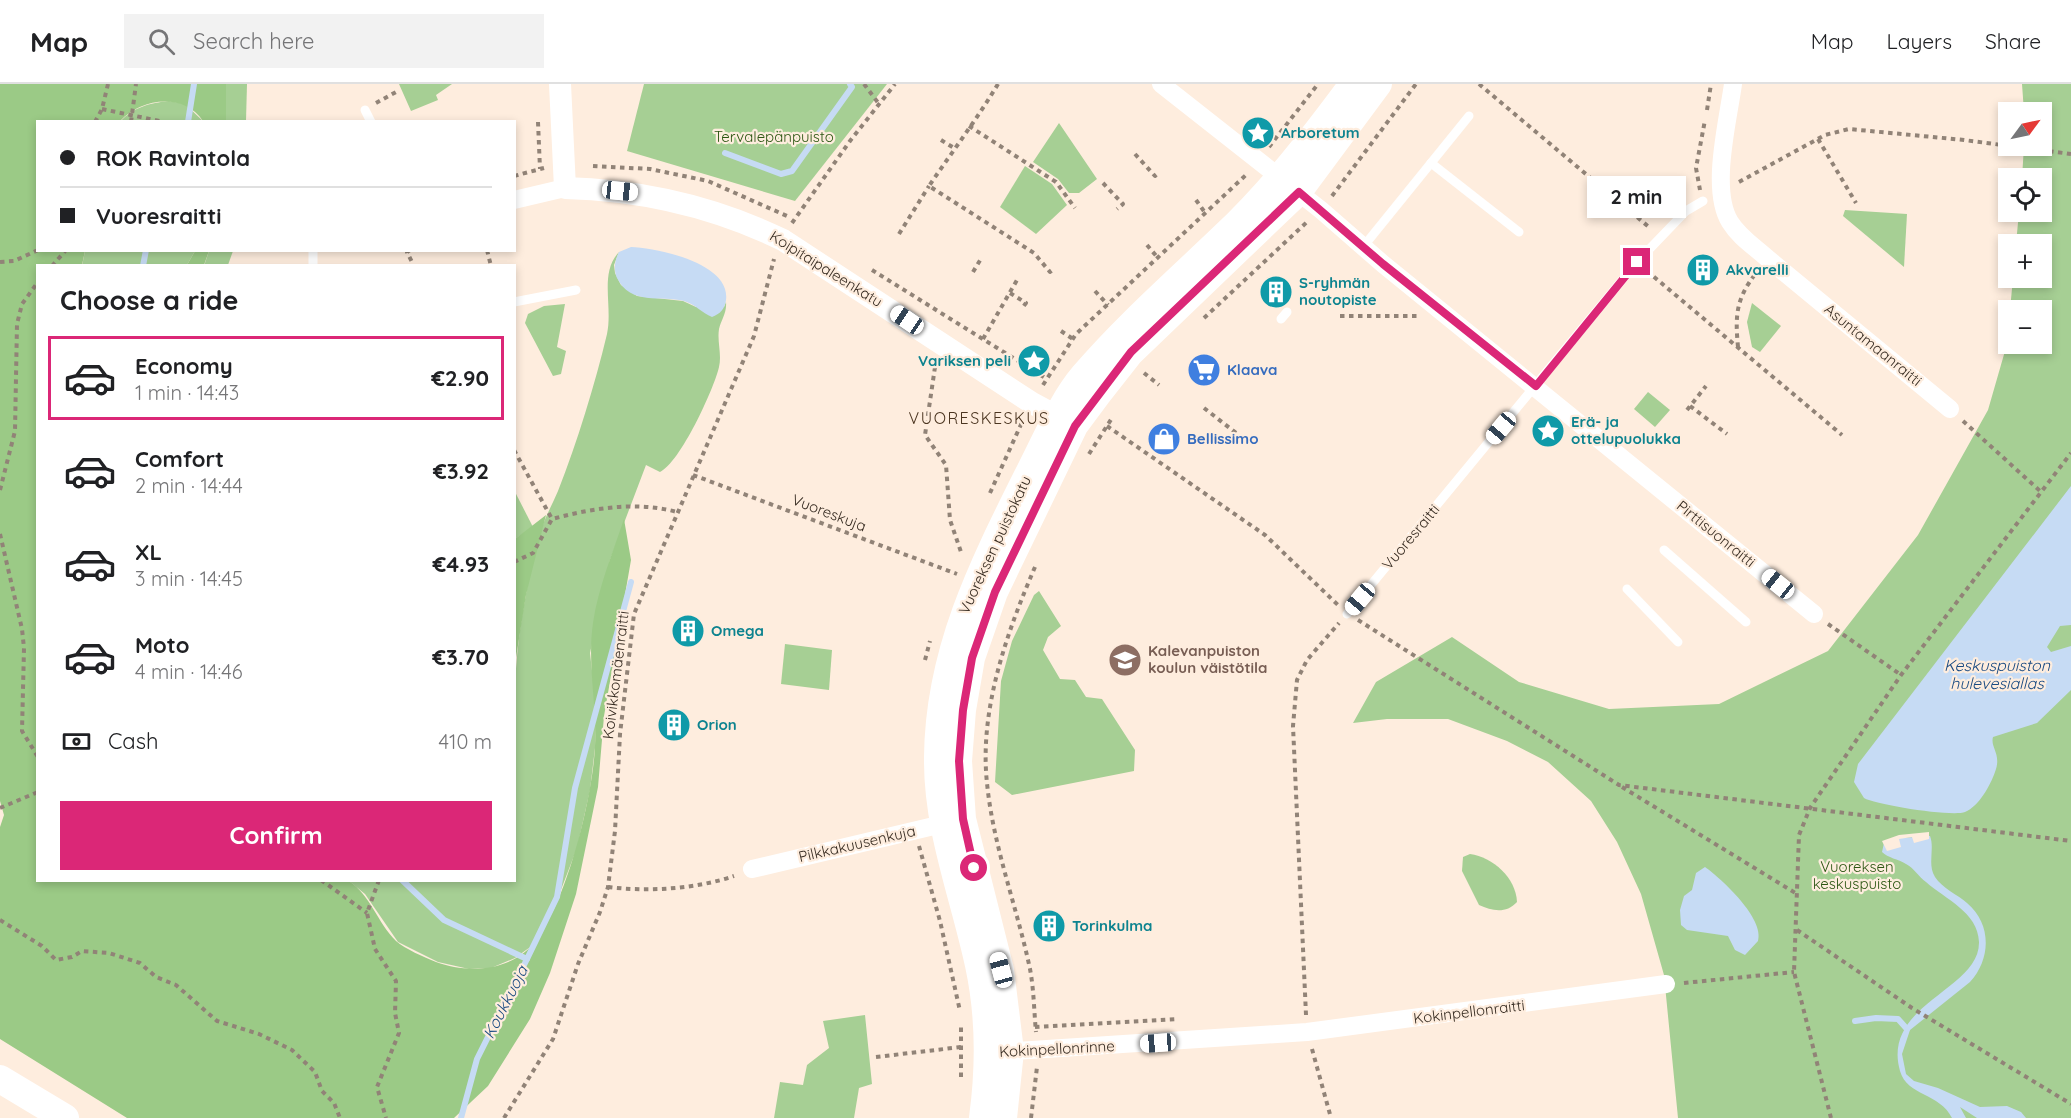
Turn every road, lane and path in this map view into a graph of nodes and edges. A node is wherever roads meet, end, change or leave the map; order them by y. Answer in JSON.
{"nodes":[{"id":1,"x":108,"y":84,"type":"edge"},
{"id":2,"x":136,"y":84,"type":"edge"},
{"id":3,"x":560,"y":84,"type":"edge"},
{"id":4,"x":864,"y":84,"type":"edge"},
{"id":5,"x":895,"y":84,"type":"edge"},
{"id":6,"x":998,"y":84,"type":"edge"},
{"id":7,"x":1161,"y":84,"type":"edge"},
{"id":8,"x":1352,"y":84,"type":"edge"},
{"id":9,"x":1379,"y":84,"type":"edge"},
{"id":10,"x":1416,"y":84,"type":"edge"},
{"id":11,"x":1479,"y":84,"type":"edge"},
{"id":12,"x":1733,"y":84,"type":"edge"},
{"id":13,"x":396,"y":92,"type":"dead end"},
{"id":14,"x":376,"y":103,"type":"dead end"},
{"id":15,"x":879,"y":104,"type":"junction"},
{"id":16,"x":102,"y":109,"type":"junction"},
{"id":17,"x":365,"y":110,"type":"dead end"},
{"id":18,"x":132,"y":116,"type":"junction"},
{"id":19,"x":1469,"y":116,"type":"dead end"},
{"id":20,"x":96,"y":120,"type":"edge"},
{"id":21,"x":131,"y":120,"type":"edge"},
{"id":22,"x":157,"y":120,"type":"edge"},
{"id":23,"x":370,"y":120,"type":"edge"},
{"id":24,"x":969,"y":126,"type":"junction"},
{"id":25,"x":1818,"y":139,"type":"junction"},
{"id":26,"x":942,"y":140,"type":"dead end"},
{"id":27,"x":954,"y":148,"type":"junction"},
{"id":28,"x":1135,"y":154,"type":"dead end"},
{"id":29,"x":2071,"y":154,"type":"edge"},
{"id":30,"x":1431,"y":163,"type":"junction"},
{"id":31,"x":1158,"y":173,"type":"dead end"},
{"id":32,"x":1103,"y":183,"type":"dead end"},
{"id":33,"x":1290,"y":185,"type":"junction"},
{"id":34,"x":929,"y":186,"type":"junction"},
{"id":35,"x":565,"y":188,"type":"junction"},
{"id":36,"x":1721,"y":192,"type":"junction"},
{"id":37,"x":516,"y":200,"type":"edge"},
{"id":38,"x":1196,"y":200,"type":"dead end"},
{"id":39,"x":1703,"y":201,"type":"dead end"},
{"id":40,"x":1856,"y":203,"type":"dead end"},
{"id":41,"x":1075,"y":208,"type":"dead end"},
{"id":42,"x":1118,"y":209,"type":"dead end"},
{"id":43,"x":1321,"y":210,"type":"junction"},
{"id":44,"x":1206,"y":214,"type":"dead end"},
{"id":45,"x":794,"y":219,"type":"dead end"},
{"id":46,"x":1520,"y":232,"type":"dead end"},
{"id":47,"x":900,"y":234,"type":"dead end"},
{"id":48,"x":1660,"y":237,"type":"junction"},
{"id":49,"x":783,"y":240,"type":"junction"},
{"id":50,"x":1147,"y":245,"type":"dead end"},
{"id":51,"x":1363,"y":248,"type":"junction"},
{"id":52,"x":36,"y":251,"type":"edge"},
{"id":53,"x":64,"y":252,"type":"edge"},
{"id":54,"x":982,"y":257,"type":"dead end"},
{"id":55,"x":1158,"y":258,"type":"dead end"},
{"id":56,"x":1767,"y":258,"type":"junction"},
{"id":57,"x":0,"y":262,"type":"edge"},
{"id":58,"x":1637,"y":262,"type":"junction"},
{"id":59,"x":54,"y":264,"type":"edge"},
{"id":60,"x":1054,"y":268,"type":"dead end"},
{"id":61,"x":973,"y":272,"type":"dead end"},
{"id":62,"x":1017,"y":280,"type":"dead end"},
{"id":63,"x":36,"y":285,"type":"edge"},
{"id":64,"x":576,"y":290,"type":"dead end"},
{"id":65,"x":1095,"y":291,"type":"dead end"},
{"id":66,"x":1010,"y":292,"type":"junction"},
{"id":67,"x":516,"y":302,"type":"edge"},
{"id":68,"x":1108,"y":305,"type":"dead end"},
{"id":69,"x":1023,"y":307,"type":"dead end"},
{"id":70,"x":1340,"y":316,"type":"dead end"},
{"id":71,"x":1396,"y":316,"type":"dead end"},
{"id":72,"x":1200,"y":321,"type":"dead end"},
{"id":73,"x":1061,"y":331,"type":"dead end"},
{"id":74,"x":982,"y":339,"type":"dead end"},
{"id":75,"x":1073,"y":339,"type":"dead end"},
{"id":76,"x":1738,"y":348,"type":"junction"},
{"id":77,"x":1152,"y":365,"type":"dead end"},
{"id":78,"x":934,"y":367,"type":"dead end"},
{"id":79,"x":1144,"y":373,"type":"junction"},
{"id":80,"x":1137,"y":380,"type":"dead end"},
{"id":81,"x":1159,"y":385,"type":"dead end"},
{"id":82,"x":1536,"y":386,"type":"junction"},
{"id":83,"x":1706,"y":386,"type":"dead end"},
{"id":84,"x":1204,"y":408,"type":"dead end"},
{"id":85,"x":1950,"y":409,"type":"joint"},
{"id":86,"x":1113,"y":417,"type":"dead end"},
{"id":87,"x":1066,"y":422,"type":"junction"},
{"id":88,"x":1107,"y":426,"type":"junction"},
{"id":89,"x":1727,"y":434,"type":"dead end"},
{"id":90,"x":1842,"y":435,"type":"dead end"},
{"id":91,"x":1240,"y":436,"type":"dead end"},
{"id":92,"x":2071,"y":453,"type":"edge"},
{"id":93,"x":516,"y":454,"type":"edge"},
{"id":94,"x":1086,"y":460,"type":"dead end"},
{"id":95,"x":693,"y":475,"type":"junction"},
{"id":96,"x":0,"y":490,"type":"edge"},
{"id":97,"x":2040,"y":491,"type":"junction"},
{"id":98,"x":677,"y":512,"type":"junction"},
{"id":99,"x":552,"y":519,"type":"junction"},
{"id":100,"x":0,"y":534,"type":"edge"},
{"id":101,"x":1664,"y":550,"type":"dead end"},
{"id":102,"x":962,"y":555,"type":"dead end"},
{"id":103,"x":1039,"y":558,"type":"dead end"},
{"id":104,"x":516,"y":561,"type":"edge"},
{"id":105,"x":957,"y":574,"type":"dead end"},
{"id":106,"x":1627,"y":589,"type":"dead end"},
{"id":107,"x":1347,"y":614,"type":"junction"},
{"id":108,"x":1814,"y":614,"type":"joint"},
{"id":109,"x":1746,"y":622,"type":"dead end"},
{"id":110,"x":1678,"y":642,"type":"dead end"},
{"id":111,"x":1901,"y":675,"type":"junction"},
{"id":112,"x":36,"y":754,"type":"edge"},
{"id":113,"x":1619,"y":785,"type":"junction"},
{"id":114,"x":36,"y":793,"type":"edge"},
{"id":115,"x":0,"y":808,"type":"edge"},
{"id":116,"x":1810,"y":808,"type":"junction"},
{"id":117,"x":952,"y":821,"type":"junction"},
{"id":118,"x":2071,"y":842,"type":"edge"},
{"id":119,"x":752,"y":869,"type":"joint"},
{"id":120,"x":324,"y":882,"type":"edge"},
{"id":121,"x":378,"y":882,"type":"edge"},
{"id":122,"x":608,"y":887,"type":"junction"},
{"id":123,"x":1797,"y":894,"type":"junction"},
{"id":124,"x":368,"y":913,"type":"junction"},
{"id":125,"x":0,"y":920,"type":"edge"},
{"id":126,"x":1796,"y":930,"type":"junction"},
{"id":127,"x":1794,"y":972,"type":"junction"},
{"id":128,"x":1666,"y":984,"type":"joint"},
{"id":129,"x":1306,"y":1012,"type":"junction"},
{"id":130,"x":1294,"y":1013,"type":"dead end"},
{"id":131,"x":1188,"y":1018,"type":"dead end"},
{"id":132,"x":1035,"y":1027,"type":"junction"},
{"id":133,"x":1307,"y":1032,"type":"junction"},
{"id":134,"x":1270,"y":1036,"type":"joint"},
{"id":135,"x":961,"y":1047,"type":"dead end"},
{"id":136,"x":1037,"y":1051,"type":"junction"},
{"id":137,"x":1000,"y":1052,"type":"junction"},
{"id":138,"x":876,"y":1057,"type":"dead end"},
{"id":139,"x":0,"y":1079,"type":"edge"},
{"id":140,"x":2071,"y":1104,"type":"edge"},
{"id":141,"x":65,"y":1118,"type":"edge"},
{"id":142,"x":340,"y":1118,"type":"edge"},
{"id":143,"x":387,"y":1118,"type":"edge"},
{"id":144,"x":504,"y":1118,"type":"edge"},
{"id":145,"x":982,"y":1118,"type":"edge"},
{"id":146,"x":1004,"y":1118,"type":"edge"},
{"id":147,"x":1031,"y":1118,"type":"edge"},
{"id":148,"x":1331,"y":1118,"type":"edge"},
{"id":149,"x":1831,"y":1118,"type":"edge"}],
"edges":[{"from":1,"to":16,"type":"path"},
{"from":2,"to":18,"type":"path"},
{"from":3,"to":35,"type":"street"},
{"from":4,"to":15,"type":"path"},
{"from":5,"to":15,"type":"path"},
{"from":6,"to":24,"type":"path"},
{"from":7,"to":33,"type":"street","name":"Pirttisuonraitti"},
{"from":8,"to":33,"type":"main road","name":"Vuoreksen puistokatu"},
{"from":9,"to":33,"type":"main road","name":"Vuoreksen puistokatu"},
{"from":10,"to":43,"type":"path"},
{"from":11,"to":48,"type":"path"},
{"from":12,"to":36,"type":"street"},
{"from":13,"to":14,"type":"path"},
{"from":15,"to":45,"type":"path"},
{"from":16,"to":18,"type":"path"},
{"from":16,"to":20,"type":"path"},
{"from":17,"to":23,"type":"lane"},
{"from":18,"to":21,"type":"path"},
{"from":18,"to":22,"type":"path"},
{"from":19,"to":30,"type":"lane"},
{"from":24,"to":27,"type":"path"},
{"from":24,"to":41,"type":"path"},
{"from":25,"to":29,"type":"path"},
{"from":25,"to":36,"type":"path"},
{"from":25,"to":40,"type":"path"},
{"from":26,"to":27,"type":"path"},
{"from":27,"to":34,"type":"path"},
{"from":28,"to":31,"type":"path"},
{"from":30,"to":46,"type":"lane"},
{"from":30,"to":51,"type":"lane"},
{"from":32,"to":42,"type":"path"},
{"from":33,"to":43,"type":"street","name":"Pirttisuonraitti"},
{"from":33,"to":87,"type":"main road","name":"Vuoreksen puistokatu"},
{"from":34,"to":47,"type":"path"},
{"from":34,"to":60,"type":"path"},
{"from":35,"to":37,"type":"street","name":"Koipitaipaleenkatu"},
{"from":35,"to":49,"type":"street","name":"Koipitaipaleenkatu"},
{"from":36,"to":56,"type":"street","name":"Asuntamaanraitti"},
{"from":38,"to":44,"type":"path"},
{"from":39,"to":48,"type":"lane","name":"Vuoresraitti"},
{"from":43,"to":51,"type":"street","name":"Pirttisuonraitti"},
{"from":43,"to":72,"type":"path"},
{"from":48,"to":58,"type":"lane","name":"Vuoresraitti"},
{"from":49,"to":87,"type":"street","name":"Koipitaipaleenkatu"},
{"from":49,"to":95,"type":"path","name":"Koivikkomäenraitti"},
{"from":50,"to":55,"type":"path"},
{"from":51,"to":82,"type":"street","name":"Pirttisuonraitti"},
{"from":52,"to":57,"type":"path"},
{"from":53,"to":59,"type":"path"},
{"from":54,"to":61,"type":"path"},
{"from":56,"to":76,"type":"path"},
{"from":56,"to":85,"type":"street","name":"Asuntamaanraitti"},
{"from":58,"to":76,"type":"path"},
{"from":58,"to":82,"type":"lane","name":"Vuoresraitti"},
{"from":62,"to":66,"type":"path"},
{"from":63,"to":96,"type":"path"},
{"from":64,"to":67,"type":"lane"},
{"from":65,"to":68,"type":"path"},
{"from":66,"to":69,"type":"path"},
{"from":66,"to":74,"type":"path"},
{"from":70,"to":71,"type":"path"},
{"from":73,"to":75,"type":"path"},
{"from":76,"to":90,"type":"path"},
{"from":77,"to":79,"type":"path"},
{"from":78,"to":102,"type":"path"},
{"from":79,"to":80,"type":"path"},
{"from":79,"to":81,"type":"path"},
{"from":82,"to":107,"type":"lane","name":"Vuoresraitti"},
{"from":82,"to":108,"type":"street","name":"Pirttisuonraitti"},
{"from":83,"to":89,"type":"path"},
{"from":84,"to":91,"type":"path"},
{"from":85,"to":97,"type":"path"},
{"from":86,"to":88,"type":"path"},
{"from":87,"to":117,"type":"main road","name":"Vuoreksen puistokatu"},
{"from":88,"to":94,"type":"path"},
{"from":88,"to":107,"type":"path"},
{"from":92,"to":97,"type":"path"},
{"from":93,"to":99,"type":"path"},
{"from":95,"to":98,"type":"path","name":"Koivikkomäenraitti"},
{"from":95,"to":105,"type":"path","name":"Vuoreskuja"},
{"from":97,"to":111,"type":"path"},
{"from":98,"to":99,"type":"path"},
{"from":98,"to":122,"type":"path","name":"Koivikkomäenraitti"},
{"from":99,"to":104,"type":"path"},
{"from":100,"to":112,"type":"path"},
{"from":101,"to":109,"type":"lane"},
{"from":103,"to":132,"type":"path"},
{"from":106,"to":110,"type":"lane"},
{"from":107,"to":113,"type":"path"},
{"from":107,"to":129,"type":"path"},
{"from":108,"to":111,"type":"path"},
{"from":111,"to":116,"type":"path"},
{"from":113,"to":116,"type":"path"},
{"from":113,"to":123,"type":"path"},
{"from":114,"to":115,"type":"path"},
{"from":116,"to":118,"type":"path"},
{"from":116,"to":123,"type":"path"},
{"from":117,"to":119,"type":"street","name":"Pilkkakuusenkuja"},
{"from":117,"to":137,"type":"main road","name":"Vuoreksen puistokatu"},
{"from":119,"to":122,"type":"path"},
{"from":120,"to":124,"type":"path"},
{"from":121,"to":124,"type":"path"},
{"from":122,"to":144,"type":"path","name":"Koivikkomäenraitti"},
{"from":123,"to":126,"type":"path"},
{"from":124,"to":143,"type":"path"},
{"from":125,"to":142,"type":"path"},
{"from":126,"to":127,"type":"path"},
{"from":126,"to":140,"type":"path"},
{"from":127,"to":128,"type":"path"},
{"from":127,"to":149,"type":"path"},
{"from":128,"to":133,"type":"street","name":"Kokinpellonraitti"},
{"from":129,"to":130,"type":"path"},
{"from":129,"to":133,"type":"path"},
{"from":131,"to":132,"type":"path"},
{"from":132,"to":136,"type":"path"},
{"from":133,"to":134,"type":"street","name":"Kokinpellonraitti"},
{"from":133,"to":148,"type":"path"},
{"from":134,"to":136,"type":"street","name":"Kokinpellonrinne"},
{"from":135,"to":138,"type":"path"},
{"from":136,"to":137,"type":"street","name":"Kokinpellonrinne"},
{"from":136,"to":147,"type":"path"},
{"from":137,"to":145,"type":"main road","name":"Vuoreksen puistokatu"},
{"from":137,"to":146,"type":"main road","name":"Vuoreksen puistokatu"},
{"from":139,"to":141,"type":"main road"}]}
